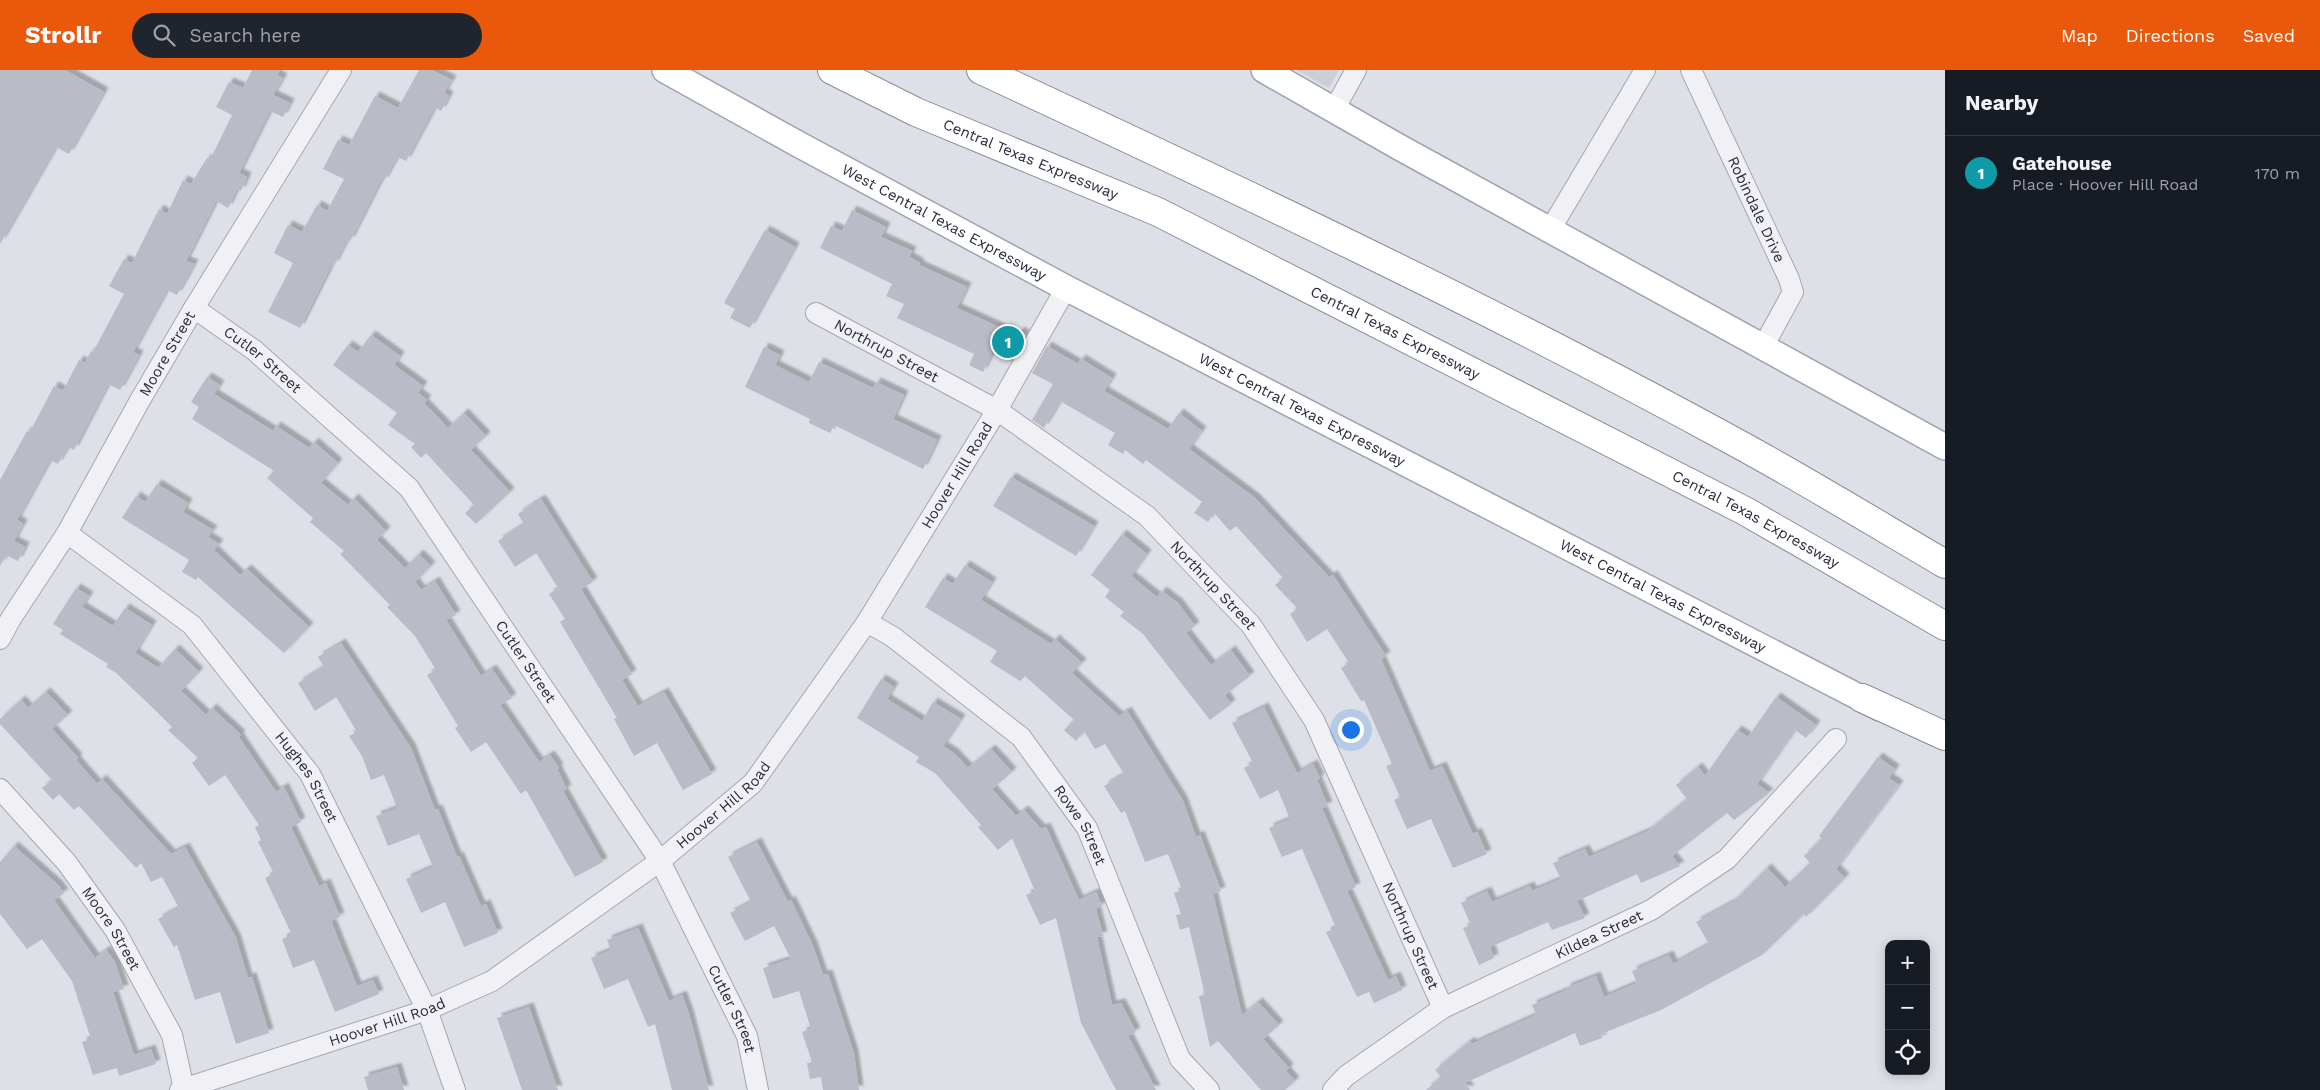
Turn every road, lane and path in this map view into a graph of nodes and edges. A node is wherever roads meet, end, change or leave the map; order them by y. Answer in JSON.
{"nodes":[{"id":1,"x":341,"y":70,"type":"edge"},
{"id":2,"x":665,"y":70,"type":"edge"},
{"id":3,"x":832,"y":70,"type":"edge"},
{"id":4,"x":981,"y":70,"type":"edge"},
{"id":5,"x":1264,"y":70,"type":"edge"},
{"id":6,"x":1356,"y":70,"type":"edge"},
{"id":7,"x":1645,"y":70,"type":"edge"},
{"id":8,"x":1691,"y":70,"type":"edge"},
{"id":9,"x":1334,"y":110,"type":"junction"},
{"id":10,"x":1550,"y":230,"type":"junction"},
{"id":11,"x":1066,"y":288,"type":"junction"},
{"id":12,"x":194,"y":308,"type":"junction"},
{"id":13,"x":816,"y":313,"type":"dead end"},
{"id":14,"x":1763,"y":346,"type":"junction"},
{"id":15,"x":997,"y":410,"type":"junction"},
{"id":16,"x":1945,"y":447,"type":"edge"},
{"id":17,"x":67,"y":533,"type":"junction"},
{"id":18,"x":1945,"y":564,"type":"edge"},
{"id":19,"x":868,"y":622,"type":"junction"},
{"id":20,"x":1945,"y":626,"type":"edge"},
{"id":21,"x":0,"y":639,"type":"edge"},
{"id":22,"x":1862,"y":698,"type":"junction"},
{"id":23,"x":1945,"y":736,"type":"edge"},
{"id":24,"x":1836,"y":740,"type":"dead end"},
{"id":25,"x":1945,"y":743,"type":"edge"},
{"id":26,"x":0,"y":789,"type":"edge"},
{"id":27,"x":660,"y":861,"type":"junction"},
{"id":28,"x":1443,"y":1008,"type":"junction"},
{"id":29,"x":427,"y":1010,"type":"junction"},
{"id":30,"x":182,"y":1089,"type":"edge"},
{"id":31,"x":455,"y":1090,"type":"edge"},
{"id":32,"x":758,"y":1090,"type":"edge"},
{"id":33,"x":1209,"y":1090,"type":"edge"},
{"id":34,"x":1333,"y":1090,"type":"edge"}],
"edges":[{"from":1,"to":12,"type":"street","name":"Moore Street"},
{"from":2,"to":11,"type":"main road","name":"West Central Texas Expressway"},
{"from":3,"to":20,"type":"highway","name":"Central Texas Expressway"},
{"from":4,"to":18,"type":"highway"},
{"from":5,"to":9,"type":"main road"},
{"from":6,"to":9,"type":"street"},
{"from":7,"to":10,"type":"street"},
{"from":8,"to":14,"type":"street","name":"Robindale Drive"},
{"from":9,"to":10,"type":"main road"},
{"from":10,"to":14,"type":"main road"},
{"from":11,"to":15,"type":"street","name":"Hoover Hill Road"},
{"from":11,"to":22,"type":"main road","name":"West Central Texas Expressway"},
{"from":12,"to":17,"type":"street","name":"Moore Street"},
{"from":12,"to":27,"type":"street","name":"Cutler Street"},
{"from":13,"to":15,"type":"street","name":"Northrup Street"},
{"from":14,"to":16,"type":"main road"},
{"from":15,"to":19,"type":"street","name":"Hoover Hill Road"},
{"from":15,"to":28,"type":"street","name":"Northrup Street"},
{"from":17,"to":21,"type":"street","name":"Moore Street"},
{"from":17,"to":29,"type":"street","name":"Hughes Street"},
{"from":19,"to":27,"type":"street","name":"Hoover Hill Road"},
{"from":19,"to":33,"type":"street","name":"Rowe Street"},
{"from":22,"to":23,"type":"highway"},
{"from":22,"to":25,"type":"main road","name":"West Central Texas Expressway"},
{"from":24,"to":28,"type":"street","name":"Kildea Street"},
{"from":26,"to":30,"type":"street","name":"Moore Street"},
{"from":27,"to":29,"type":"street","name":"Hoover Hill Road"},
{"from":27,"to":32,"type":"street","name":"Cutler Street"},
{"from":28,"to":34,"type":"street","name":"Kildea Street"},
{"from":29,"to":30,"type":"street","name":"Hoover Hill Road"},
{"from":29,"to":31,"type":"street","name":"Hughes Street"}]}
